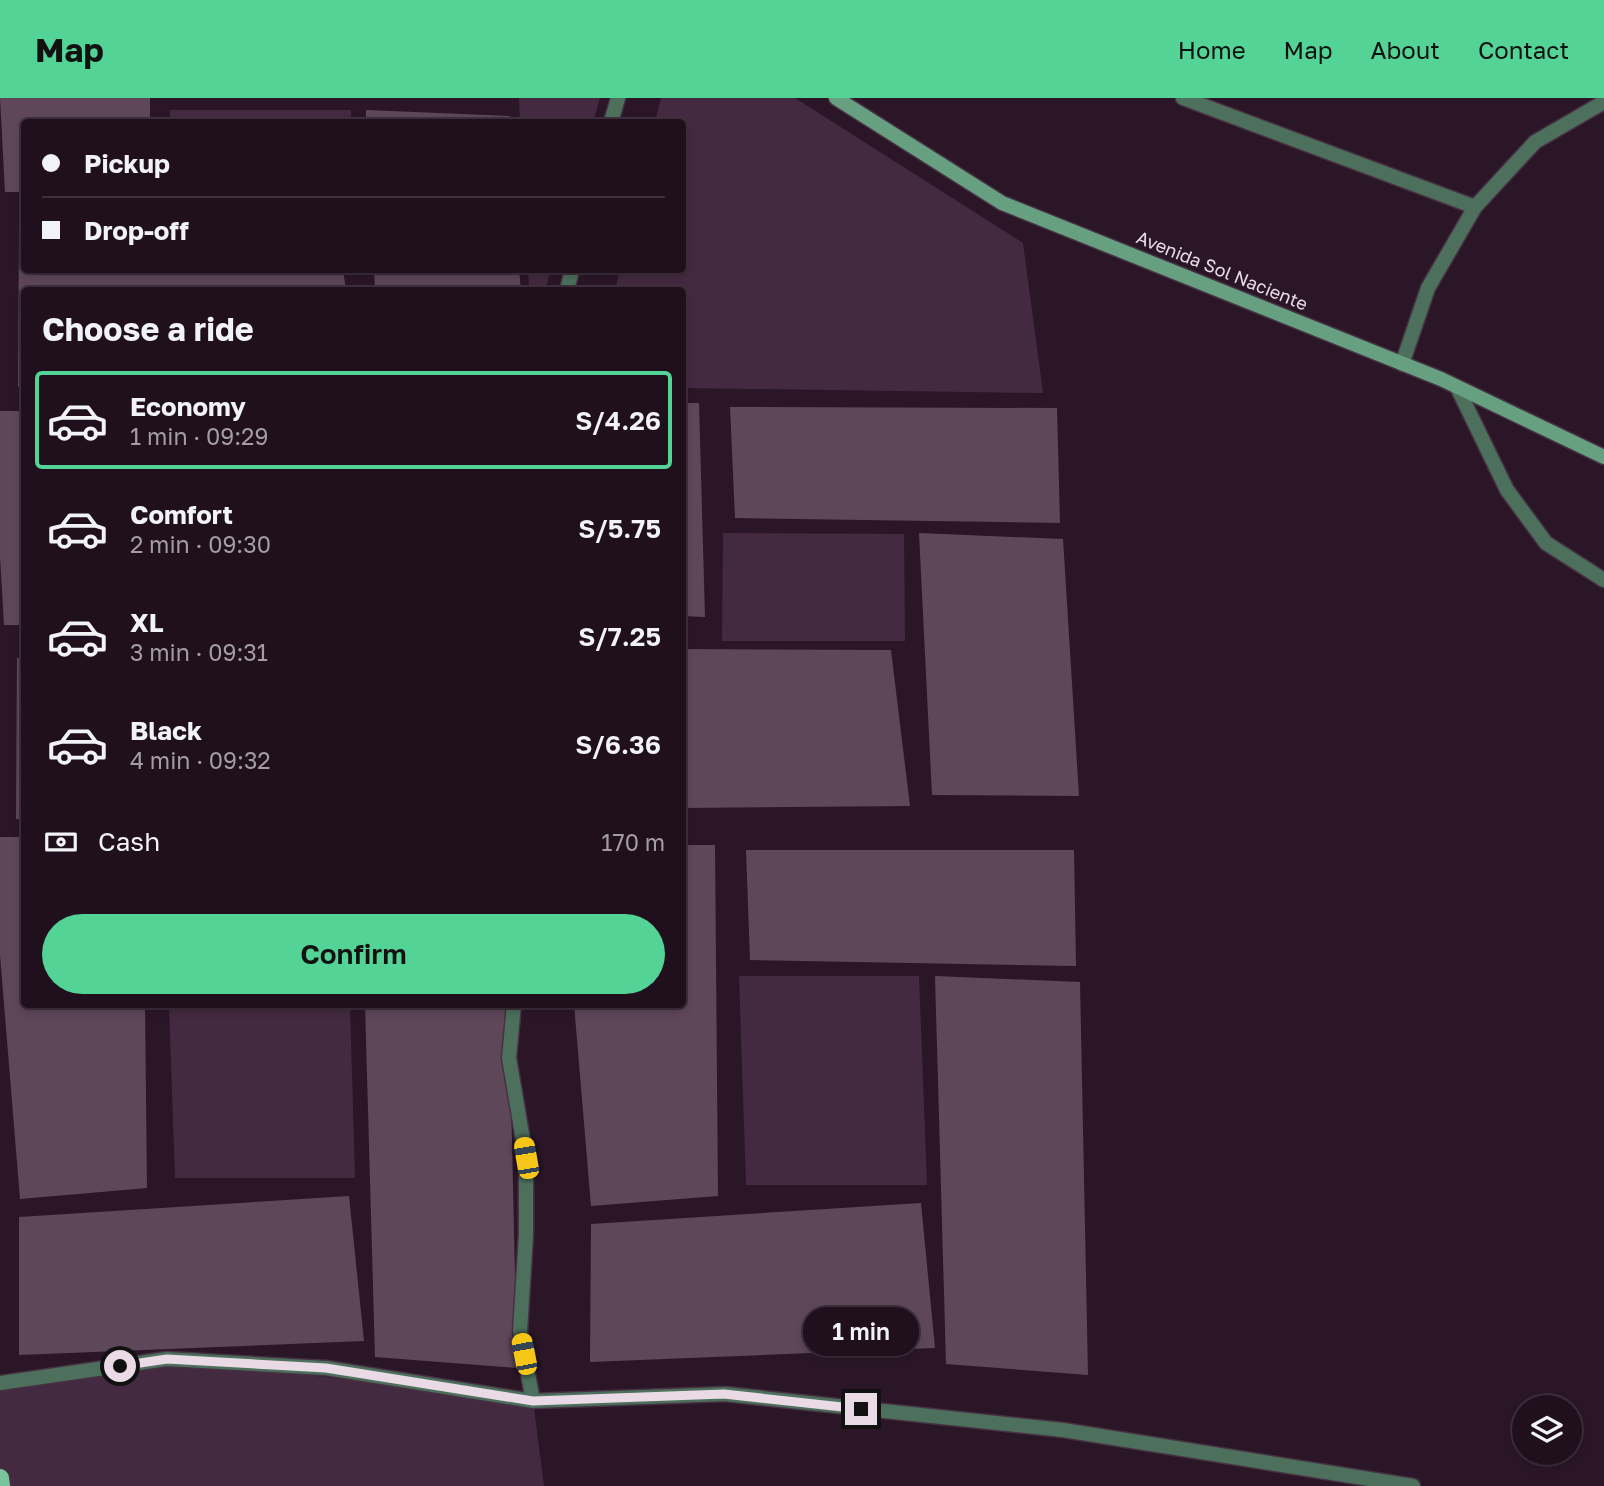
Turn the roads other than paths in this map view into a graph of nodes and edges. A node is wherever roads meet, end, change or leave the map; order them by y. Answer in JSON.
{"nodes":[{"id":1,"x":618,"y":98,"type":"edge"},
{"id":2,"x":836,"y":98,"type":"edge"},
{"id":3,"x":1183,"y":98,"type":"edge"},
{"id":4,"x":1604,"y":102,"type":"edge"},
{"id":5,"x":612,"y":119,"type":"edge"},
{"id":6,"x":1475,"y":207,"type":"junction"},
{"id":7,"x":1402,"y":365,"type":"junction"},
{"id":8,"x":1457,"y":387,"type":"junction"},
{"id":9,"x":1604,"y":457,"type":"edge"},
{"id":10,"x":1604,"y":580,"type":"edge"},
{"id":11,"x":514,"y":1008,"type":"edge"},
{"id":12,"x":0,"y":1383,"type":"edge"},
{"id":13,"x":533,"y":1401,"type":"junction"},
{"id":14,"x":0,"y":1478,"type":"edge"},
{"id":15,"x":1,"y":1486,"type":"edge"},
{"id":16,"x":1413,"y":1486,"type":"edge"}],
"edges":[{"from":1,"to":5,"type":"street"},
{"from":2,"to":7,"type":"street","name":"Avenida Sol Naciente"},
{"from":3,"to":6,"type":"street"},
{"from":4,"to":6,"type":"street"},
{"from":6,"to":7,"type":"street"},
{"from":7,"to":8,"type":"street","name":"Avenida Sol Naciente"},
{"from":8,"to":9,"type":"street","name":"Avenida Sol Naciente"},
{"from":8,"to":10,"type":"street"},
{"from":11,"to":13,"type":"street"},
{"from":12,"to":13,"type":"street"},
{"from":13,"to":16,"type":"street"},
{"from":14,"to":15,"type":"main road"}]}
